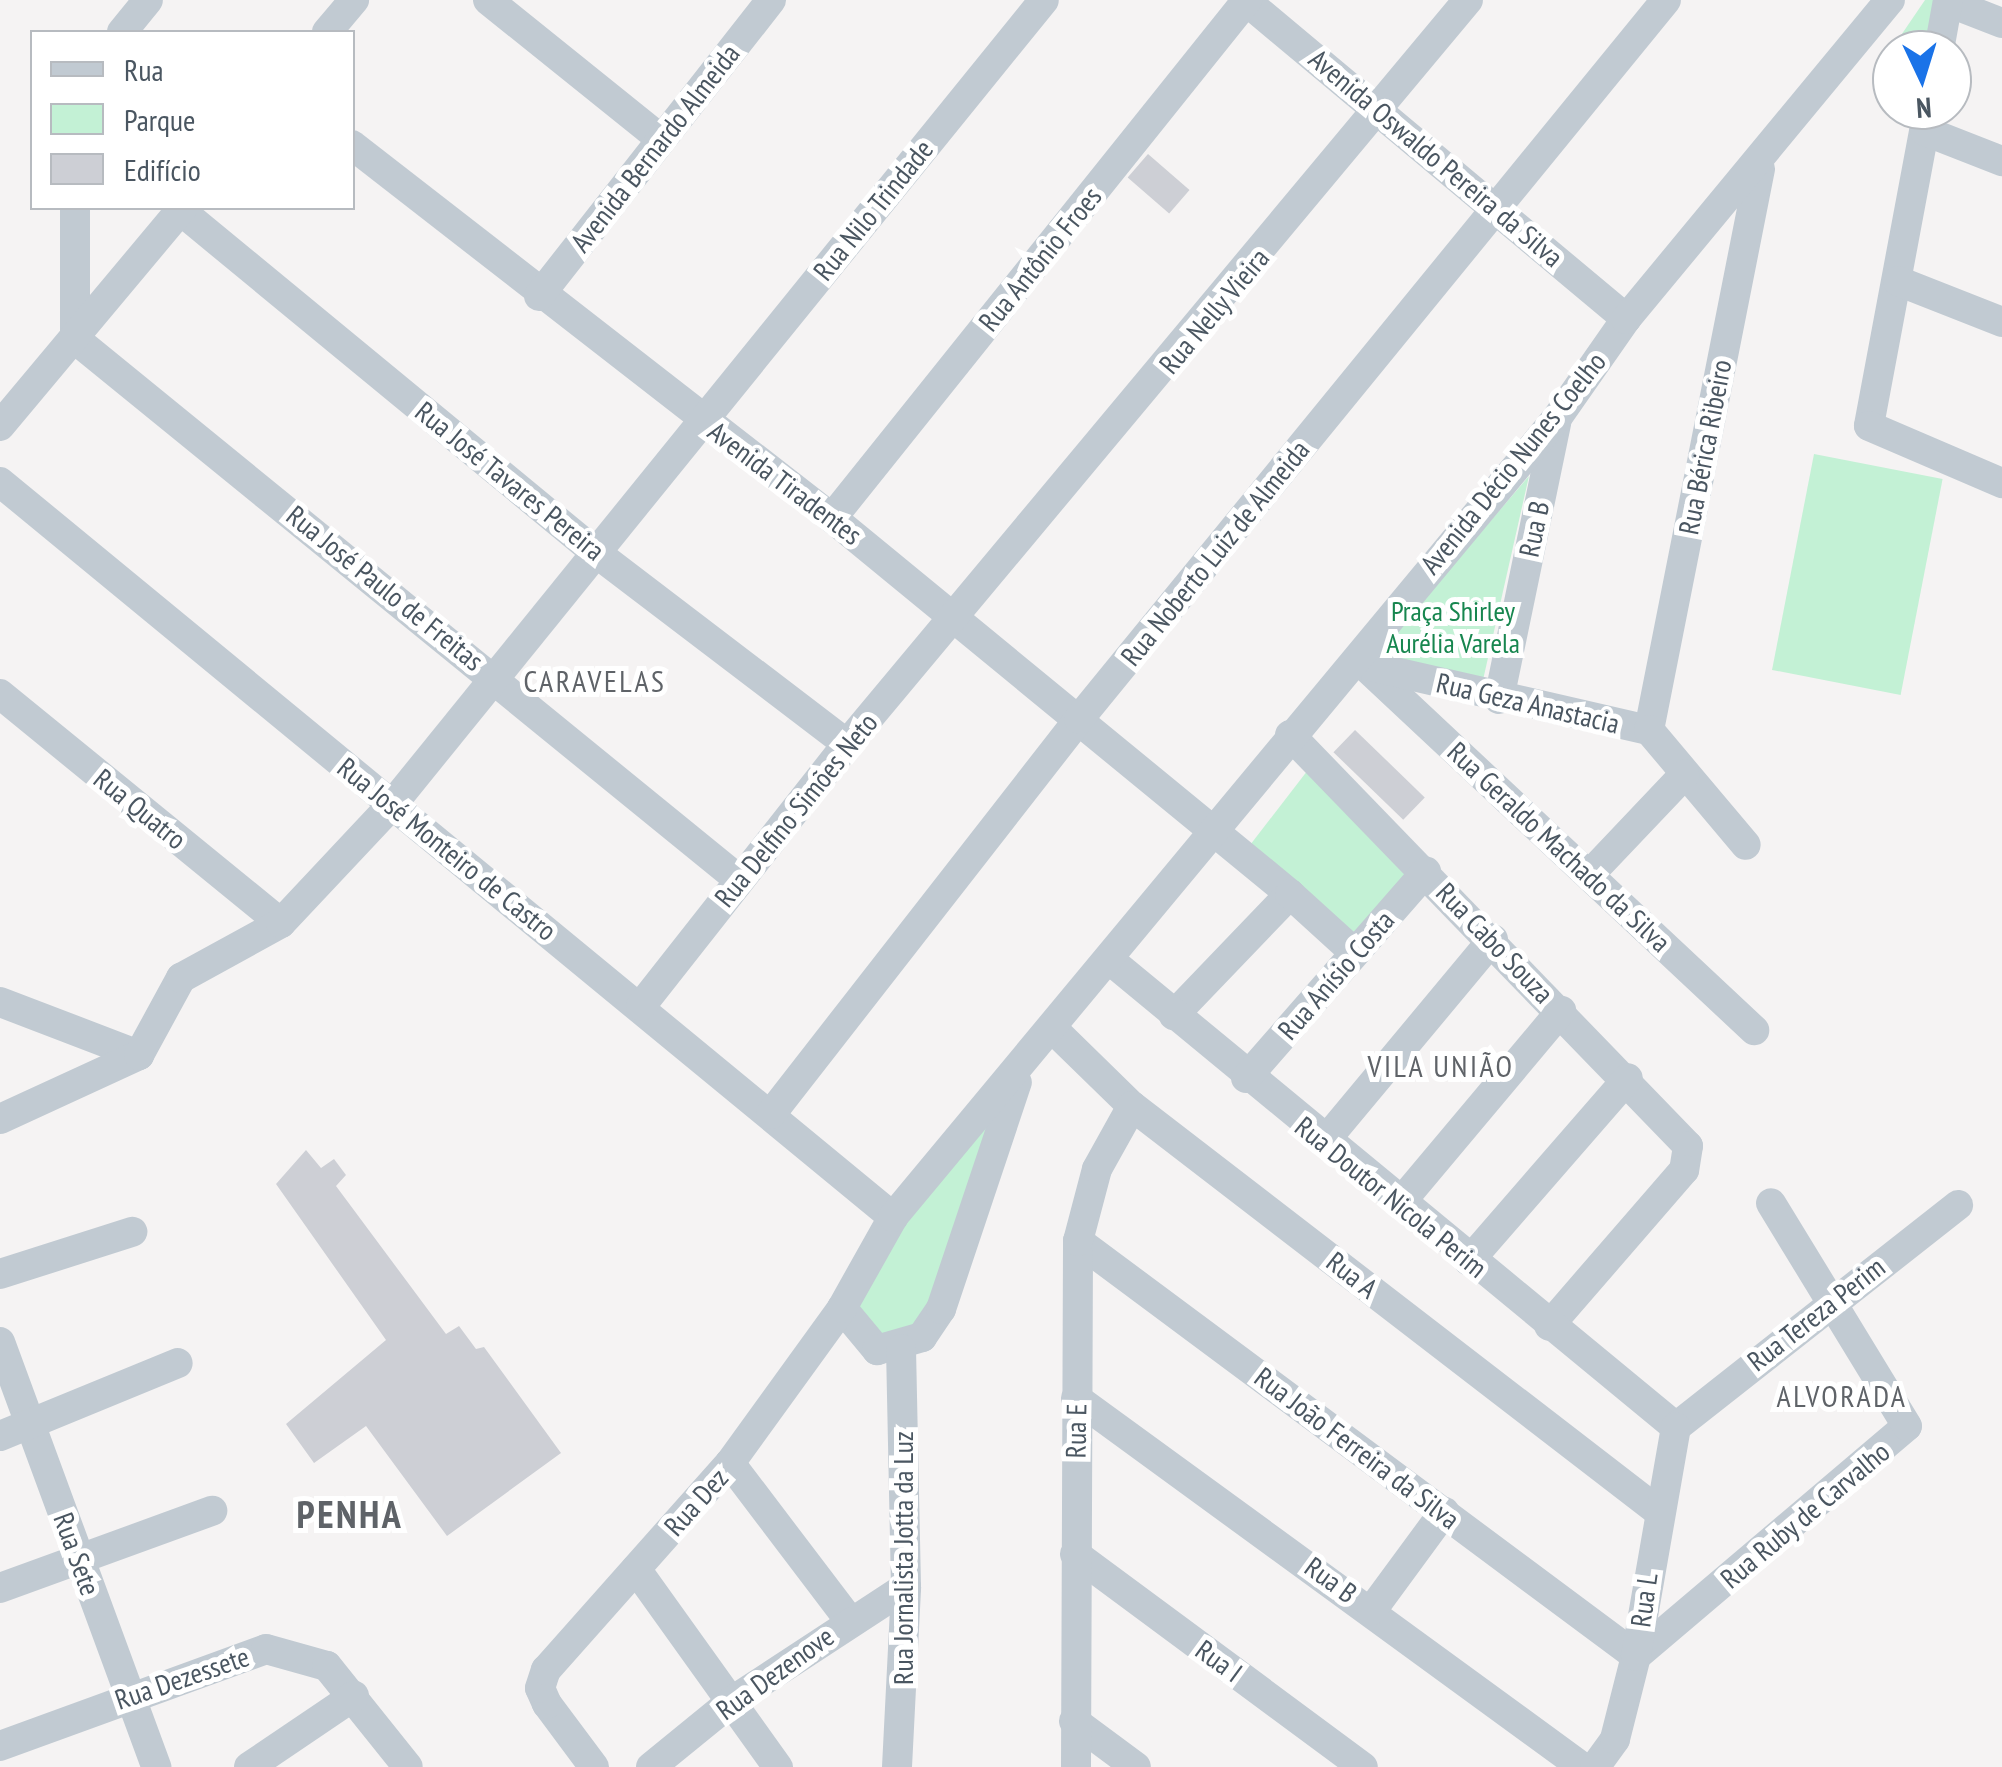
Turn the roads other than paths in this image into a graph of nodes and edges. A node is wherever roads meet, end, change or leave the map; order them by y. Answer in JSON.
{"nodes":[{"id":1,"x":148,"y":0,"type":"edge"},
{"id":2,"x":354,"y":0,"type":"edge"},
{"id":3,"x":488,"y":0,"type":"edge"},
{"id":4,"x":1044,"y":0,"type":"edge"},
{"id":5,"x":1246,"y":0,"type":"edge"},
{"id":6,"x":1468,"y":0,"type":"edge"},
{"id":7,"x":1666,"y":0,"type":"edge"},
{"id":8,"x":1890,"y":0,"type":"edge"},
{"id":9,"x":1948,"y":1,"type":"edge"},
{"id":10,"x":759,"y":4,"type":"edge"},
{"id":11,"x":2002,"y":23,"type":"edge"},
{"id":12,"x":124,"y":30,"type":"edge"},
{"id":13,"x":329,"y":30,"type":"edge"},
{"id":14,"x":1943,"y":30,"type":"edge"},
{"id":15,"x":1382,"y":111,"type":"junction"},
{"id":16,"x":1925,"y":130,"type":"edge"},
{"id":17,"x":1945,"y":130,"type":"edge"},
{"id":18,"x":660,"y":139,"type":"junction"},
{"id":19,"x":355,"y":147,"type":"edge"},
{"id":20,"x":2002,"y":161,"type":"edge"},
{"id":21,"x":1762,"y":164,"type":"junction"},
{"id":22,"x":1497,"y":207,"type":"junction"},
{"id":23,"x":74,"y":210,"type":"edge"},
{"id":24,"x":180,"y":210,"type":"edge"},
{"id":25,"x":182,"y":210,"type":"edge"},
{"id":26,"x":1898,"y":281,"type":"junction"},
{"id":27,"x":539,"y":296,"type":"junction"},
{"id":28,"x":1626,"y":319,"type":"junction"},
{"id":29,"x":2002,"y":322,"type":"edge"},
{"id":30,"x":75,"y":339,"type":"junction"},
{"id":31,"x":1557,"y":418,"type":"junction"},
{"id":32,"x":702,"y":420,"type":"junction"},
{"id":33,"x":0,"y":426,"type":"edge"},
{"id":34,"x":0,"y":482,"type":"edge"},
{"id":35,"x":2002,"y":483,"type":"edge"},
{"id":36,"x":832,"y":518,"type":"junction"},
{"id":37,"x":595,"y":552,"type":"junction"},
{"id":38,"x":956,"y":619,"type":"junction"},
{"id":39,"x":1356,"y":662,"type":"junction"},
{"id":40,"x":496,"y":676,"type":"junction"},
{"id":41,"x":0,"y":694,"type":"edge"},
{"id":42,"x":1499,"y":699,"type":"junction"},
{"id":43,"x":1079,"y":719,"type":"junction"},
{"id":44,"x":1648,"y":730,"type":"junction"},
{"id":45,"x":1290,"y":734,"type":"junction"},
{"id":46,"x":847,"y":744,"type":"junction"},
{"id":47,"x":1684,"y":775,"type":"junction"},
{"id":48,"x":391,"y":806,"type":"junction"},
{"id":49,"x":1214,"y":826,"type":"junction"},
{"id":50,"x":1746,"y":844,"type":"dead end"},
{"id":51,"x":1426,"y":872,"type":"junction"},
{"id":52,"x":1590,"y":874,"type":"junction"},
{"id":53,"x":738,"y":879,"type":"junction"},
{"id":54,"x":1290,"y":894,"type":"junction"},
{"id":55,"x":281,"y":923,"type":"junction"},
{"id":56,"x":1492,"y":939,"type":"junction"},
{"id":57,"x":1354,"y":952,"type":"junction"},
{"id":58,"x":1111,"y":960,"type":"junction"},
{"id":59,"x":0,"y":1002,"type":"edge"},
{"id":60,"x":641,"y":1006,"type":"junction"},
{"id":61,"x":1561,"y":1011,"type":"junction"},
{"id":62,"x":1174,"y":1016,"type":"junction"},
{"id":63,"x":1054,"y":1030,"type":"junction"},
{"id":64,"x":1754,"y":1030,"type":"dead end"},
{"id":65,"x":139,"y":1055,"type":"junction"},
{"id":66,"x":1023,"y":1067,"type":"junction"},
{"id":67,"x":1246,"y":1078,"type":"junction"},
{"id":68,"x":1628,"y":1078,"type":"junction"},
{"id":69,"x":1132,"y":1106,"type":"junction"},
{"id":70,"x":772,"y":1114,"type":"junction"},
{"id":71,"x":0,"y":1119,"type":"edge"},
{"id":72,"x":1324,"y":1142,"type":"junction"},
{"id":73,"x":1400,"y":1203,"type":"junction"},
{"id":74,"x":1771,"y":1203,"type":"dead end"},
{"id":75,"x":1958,"y":1205,"type":"dead end"},
{"id":76,"x":892,"y":1217,"type":"junction"},
{"id":77,"x":132,"y":1232,"type":"dead end"},
{"id":78,"x":1078,"y":1241,"type":"junction"},
{"id":79,"x":1469,"y":1262,"type":"junction"},
{"id":80,"x":0,"y":1274,"type":"edge"},
{"id":81,"x":1833,"y":1298,"type":"junction"},
{"id":82,"x":842,"y":1308,"type":"junction"},
{"id":83,"x":1549,"y":1326,"type":"junction"},
{"id":84,"x":0,"y":1342,"type":"edge"},
{"id":85,"x":901,"y":1349,"type":"junction"},
{"id":86,"x":178,"y":1363,"type":"dead end"},
{"id":87,"x":1076,"y":1398,"type":"junction"},
{"id":88,"x":31,"y":1424,"type":"junction"},
{"id":89,"x":1676,"y":1427,"type":"junction"},
{"id":90,"x":0,"y":1436,"type":"edge"},
{"id":91,"x":730,"y":1464,"type":"junction"},
{"id":92,"x":1658,"y":1510,"type":"junction"},
{"id":93,"x":212,"y":1511,"type":"dead end"},
{"id":94,"x":1444,"y":1512,"type":"junction"},
{"id":95,"x":1075,"y":1554,"type":"junction"},
{"id":96,"x":78,"y":1560,"type":"junction"},
{"id":97,"x":636,"y":1569,"type":"junction"},
{"id":98,"x":906,"y":1587,"type":"junction"},
{"id":99,"x":0,"y":1588,"type":"edge"},
{"id":100,"x":1372,"y":1610,"type":"junction"},
{"id":101,"x":849,"y":1620,"type":"junction"},
{"id":102,"x":1636,"y":1656,"type":"junction"},
{"id":103,"x":131,"y":1694,"type":"junction"},
{"id":104,"x":354,"y":1696,"type":"junction"},
{"id":105,"x":732,"y":1702,"type":"junction"},
{"id":106,"x":1074,"y":1721,"type":"junction"},
{"id":107,"x":0,"y":1746,"type":"edge"},
{"id":108,"x":156,"y":1767,"type":"edge"},
{"id":109,"x":249,"y":1767,"type":"edge"},
{"id":110,"x":408,"y":1767,"type":"edge"},
{"id":111,"x":594,"y":1767,"type":"edge"},
{"id":112,"x":651,"y":1767,"type":"edge"},
{"id":113,"x":778,"y":1767,"type":"edge"},
{"id":114,"x":897,"y":1767,"type":"edge"},
{"id":115,"x":1076,"y":1767,"type":"edge"},
{"id":116,"x":1136,"y":1767,"type":"edge"},
{"id":117,"x":1363,"y":1767,"type":"edge"},
{"id":118,"x":1582,"y":1767,"type":"edge"},
{"id":119,"x":1595,"y":1767,"type":"edge"}],
"edges":[{"from":1,"to":12,"type":"street"},
{"from":2,"to":13,"type":"street"},
{"from":3,"to":18,"type":"street"},
{"from":4,"to":32,"type":"street","name":"Rua Nilo Trindade"},
{"from":5,"to":15,"type":"street","name":"Avenida Oswaldo Pereira da Silva"},
{"from":5,"to":36,"type":"street","name":"Rua Antônio Froes"},
{"from":6,"to":15,"type":"street","name":"Rua Nelly Vieira"},
{"from":7,"to":22,"type":"street","name":"Rua Noberto Luiz de Almeida"},
{"from":8,"to":21,"type":"street","name":"Avenida Décio Nunes Coelho"},
{"from":9,"to":11,"type":"street"},
{"from":9,"to":14,"type":"street"},
{"from":10,"to":18,"type":"street","name":"Avenida Bernardo Almeida"},
{"from":15,"to":22,"type":"street","name":"Avenida Oswaldo Pereira da Silva"},
{"from":15,"to":38,"type":"street","name":"Rua Nelly Vieira"},
{"from":16,"to":26,"type":"street"},
{"from":17,"to":20,"type":"street"},
{"from":18,"to":27,"type":"street","name":"Avenida Bernardo Almeida"},
{"from":19,"to":27,"type":"street","name":"Avenida Tiradentes"},
{"from":21,"to":28,"type":"street","name":"Avenida Décio Nunes Coelho"},
{"from":21,"to":44,"type":"street","name":"Rua Bérica Ribeiro"},
{"from":22,"to":28,"type":"street","name":"Avenida Oswaldo Pereira da Silva"},
{"from":22,"to":43,"type":"street","name":"Rua Noberto Luiz de Almeida"},
{"from":23,"to":30,"type":"street"},
{"from":24,"to":30,"type":"street"},
{"from":25,"to":37,"type":"street","name":"Rua José Tavares Pereira"},
{"from":26,"to":29,"type":"street"},
{"from":26,"to":35,"type":"street"},
{"from":27,"to":32,"type":"street","name":"Avenida Tiradentes"},
{"from":28,"to":31,"type":"street","name":"Avenida Décio Nunes Coelho"},
{"from":30,"to":33,"type":"street"},
{"from":30,"to":40,"type":"street","name":"Rua José Paulo de Freitas"},
{"from":31,"to":39,"type":"street","name":"Avenida Décio Nunes Coelho"},
{"from":31,"to":42,"type":"street","name":"Rua B"},
{"from":32,"to":36,"type":"street","name":"Avenida Tiradentes"},
{"from":32,"to":37,"type":"street","name":"Rua Nilo Trindade"},
{"from":34,"to":48,"type":"street","name":"Rua José Monteiro de Castro"},
{"from":36,"to":38,"type":"street","name":"Avenida Tiradentes"},
{"from":37,"to":40,"type":"street","name":"Rua Nilo Trindade"},
{"from":37,"to":46,"type":"street","name":"Rua José Tavares Pereira"},
{"from":38,"to":43,"type":"street","name":"Avenida Tiradentes"},
{"from":38,"to":46,"type":"street","name":"Rua Delfino Simões Neto"},
{"from":39,"to":42,"type":"street","name":"Rua Geza Anastacia"},
{"from":39,"to":45,"type":"street","name":"Avenida Décio Nunes Coelho"},
{"from":39,"to":52,"type":"street","name":"Rua Geraldo Machado da Silva"},
{"from":40,"to":48,"type":"street","name":"Rua Nilo Trindade"},
{"from":40,"to":53,"type":"street","name":"Rua José Paulo de Freitas"},
{"from":41,"to":55,"type":"street","name":"Rua Quatro"},
{"from":42,"to":44,"type":"street","name":"Rua Geza Anastacia"},
{"from":43,"to":49,"type":"street","name":"Avenida Tiradentes"},
{"from":43,"to":70,"type":"street","name":"Rua Noberto Luiz de Almeida"},
{"from":44,"to":47,"type":"street"},
{"from":45,"to":49,"type":"street","name":"Avenida Décio Nunes Coelho"},
{"from":45,"to":51,"type":"street","name":"Rua Cabo Souza"},
{"from":46,"to":53,"type":"street","name":"Rua Delfino Simões Neto"},
{"from":47,"to":50,"type":"street"},
{"from":47,"to":52,"type":"street"},
{"from":48,"to":55,"type":"street","name":"Rua Nilo Trindade"},
{"from":48,"to":60,"type":"street","name":"Rua José Monteiro de Castro"},
{"from":49,"to":54,"type":"street","name":"Avenida Tiradentes"},
{"from":49,"to":58,"type":"street","name":"Avenida Décio Nunes Coelho"},
{"from":51,"to":56,"type":"street","name":"Rua Cabo Souza"},
{"from":51,"to":57,"type":"street","name":"Rua Anísio Costa"},
{"from":52,"to":64,"type":"street","name":"Rua Geraldo Machado da Silva"},
{"from":53,"to":60,"type":"street","name":"Rua Delfino Simões Neto"},
{"from":54,"to":57,"type":"street","name":"Avenida Tiradentes"},
{"from":54,"to":62,"type":"street"},
{"from":55,"to":65,"type":"street","name":"Rua Nilo Trindade"},
{"from":56,"to":61,"type":"street","name":"Rua Cabo Souza"},
{"from":56,"to":72,"type":"street"},
{"from":57,"to":67,"type":"street","name":"Rua Anísio Costa"},
{"from":58,"to":62,"type":"street","name":"Rua Doutor Nicola Perim"},
{"from":58,"to":63,"type":"street","name":"Avenida Décio Nunes Coelho"},
{"from":59,"to":65,"type":"street"},
{"from":60,"to":70,"type":"street","name":"Rua José Monteiro de Castro"},
{"from":61,"to":68,"type":"street","name":"Rua Cabo Souza"},
{"from":61,"to":73,"type":"street"},
{"from":62,"to":67,"type":"street","name":"Rua Doutor Nicola Perim"},
{"from":63,"to":66,"type":"street","name":"Avenida Décio Nunes Coelho"},
{"from":63,"to":69,"type":"street","name":"Rua A"},
{"from":65,"to":71,"type":"street"},
{"from":66,"to":76,"type":"street","name":"Avenida Décio Nunes Coelho"},
{"from":66,"to":85,"type":"street"},
{"from":67,"to":72,"type":"street","name":"Rua Doutor Nicola Perim"},
{"from":68,"to":79,"type":"street"},
{"from":68,"to":83,"type":"street","name":"Rua Cabo Souza"},
{"from":69,"to":78,"type":"street","name":"Rua E"},
{"from":69,"to":92,"type":"street","name":"Rua A"},
{"from":70,"to":76,"type":"street","name":"Rua José Monteiro de Castro"},
{"from":72,"to":73,"type":"street","name":"Rua Doutor Nicola Perim"},
{"from":73,"to":79,"type":"street","name":"Rua Doutor Nicola Perim"},
{"from":74,"to":81,"type":"street","name":"Rua Ruby de Carvalho"},
{"from":75,"to":81,"type":"street","name":"Rua Tereza Perim"},
{"from":76,"to":82,"type":"street","name":"Rua Dez"},
{"from":77,"to":80,"type":"street"},
{"from":78,"to":87,"type":"street","name":"Rua E"},
{"from":78,"to":94,"type":"street","name":"Rua João Ferreira da Silva"},
{"from":79,"to":83,"type":"street","name":"Rua Doutor Nicola Perim"},
{"from":81,"to":89,"type":"street","name":"Rua Tereza Perim"},
{"from":81,"to":102,"type":"street","name":"Rua Ruby de Carvalho"},
{"from":82,"to":85,"type":"street"},
{"from":82,"to":91,"type":"street","name":"Rua Dez"},
{"from":83,"to":89,"type":"street","name":"Rua Doutor Nicola Perim"},
{"from":84,"to":88,"type":"street","name":"Rua Sete"},
{"from":85,"to":98,"type":"street","name":"Rua Jornalista Jotta da Luz"},
{"from":86,"to":88,"type":"street"},
{"from":87,"to":95,"type":"street","name":"Rua E"},
{"from":87,"to":100,"type":"street","name":"Rua B"},
{"from":88,"to":90,"type":"street"},
{"from":88,"to":96,"type":"street","name":"Rua Sete"},
{"from":89,"to":92,"type":"street","name":"Rua L"},
{"from":91,"to":97,"type":"street","name":"Rua Dez"},
{"from":91,"to":101,"type":"street"},
{"from":92,"to":102,"type":"street","name":"Rua L"},
{"from":93,"to":96,"type":"street"},
{"from":94,"to":100,"type":"street"},
{"from":94,"to":102,"type":"street","name":"Rua João Ferreira da Silva"},
{"from":95,"to":106,"type":"street","name":"Rua E"},
{"from":95,"to":117,"type":"street","name":"Rua I"},
{"from":96,"to":99,"type":"street"},
{"from":96,"to":103,"type":"street","name":"Rua Sete"},
{"from":97,"to":105,"type":"street"},
{"from":97,"to":111,"type":"street","name":"Rua Dez"},
{"from":98,"to":101,"type":"street","name":"Rua Dezenove"},
{"from":98,"to":114,"type":"street","name":"Rua Jornalista Jotta da Luz"},
{"from":100,"to":118,"type":"street","name":"Rua B"},
{"from":101,"to":105,"type":"street","name":"Rua Dezenove"},
{"from":102,"to":119,"type":"street","name":"Rua L"},
{"from":103,"to":104,"type":"street","name":"Rua Dezessete"},
{"from":103,"to":107,"type":"street","name":"Rua Dezessete"},
{"from":103,"to":108,"type":"street","name":"Rua Sete"},
{"from":104,"to":109,"type":"street"},
{"from":104,"to":110,"type":"street"},
{"from":105,"to":112,"type":"street","name":"Rua Dezenove"},
{"from":105,"to":113,"type":"street"},
{"from":106,"to":115,"type":"street","name":"Rua E"},
{"from":106,"to":116,"type":"street"}]}
